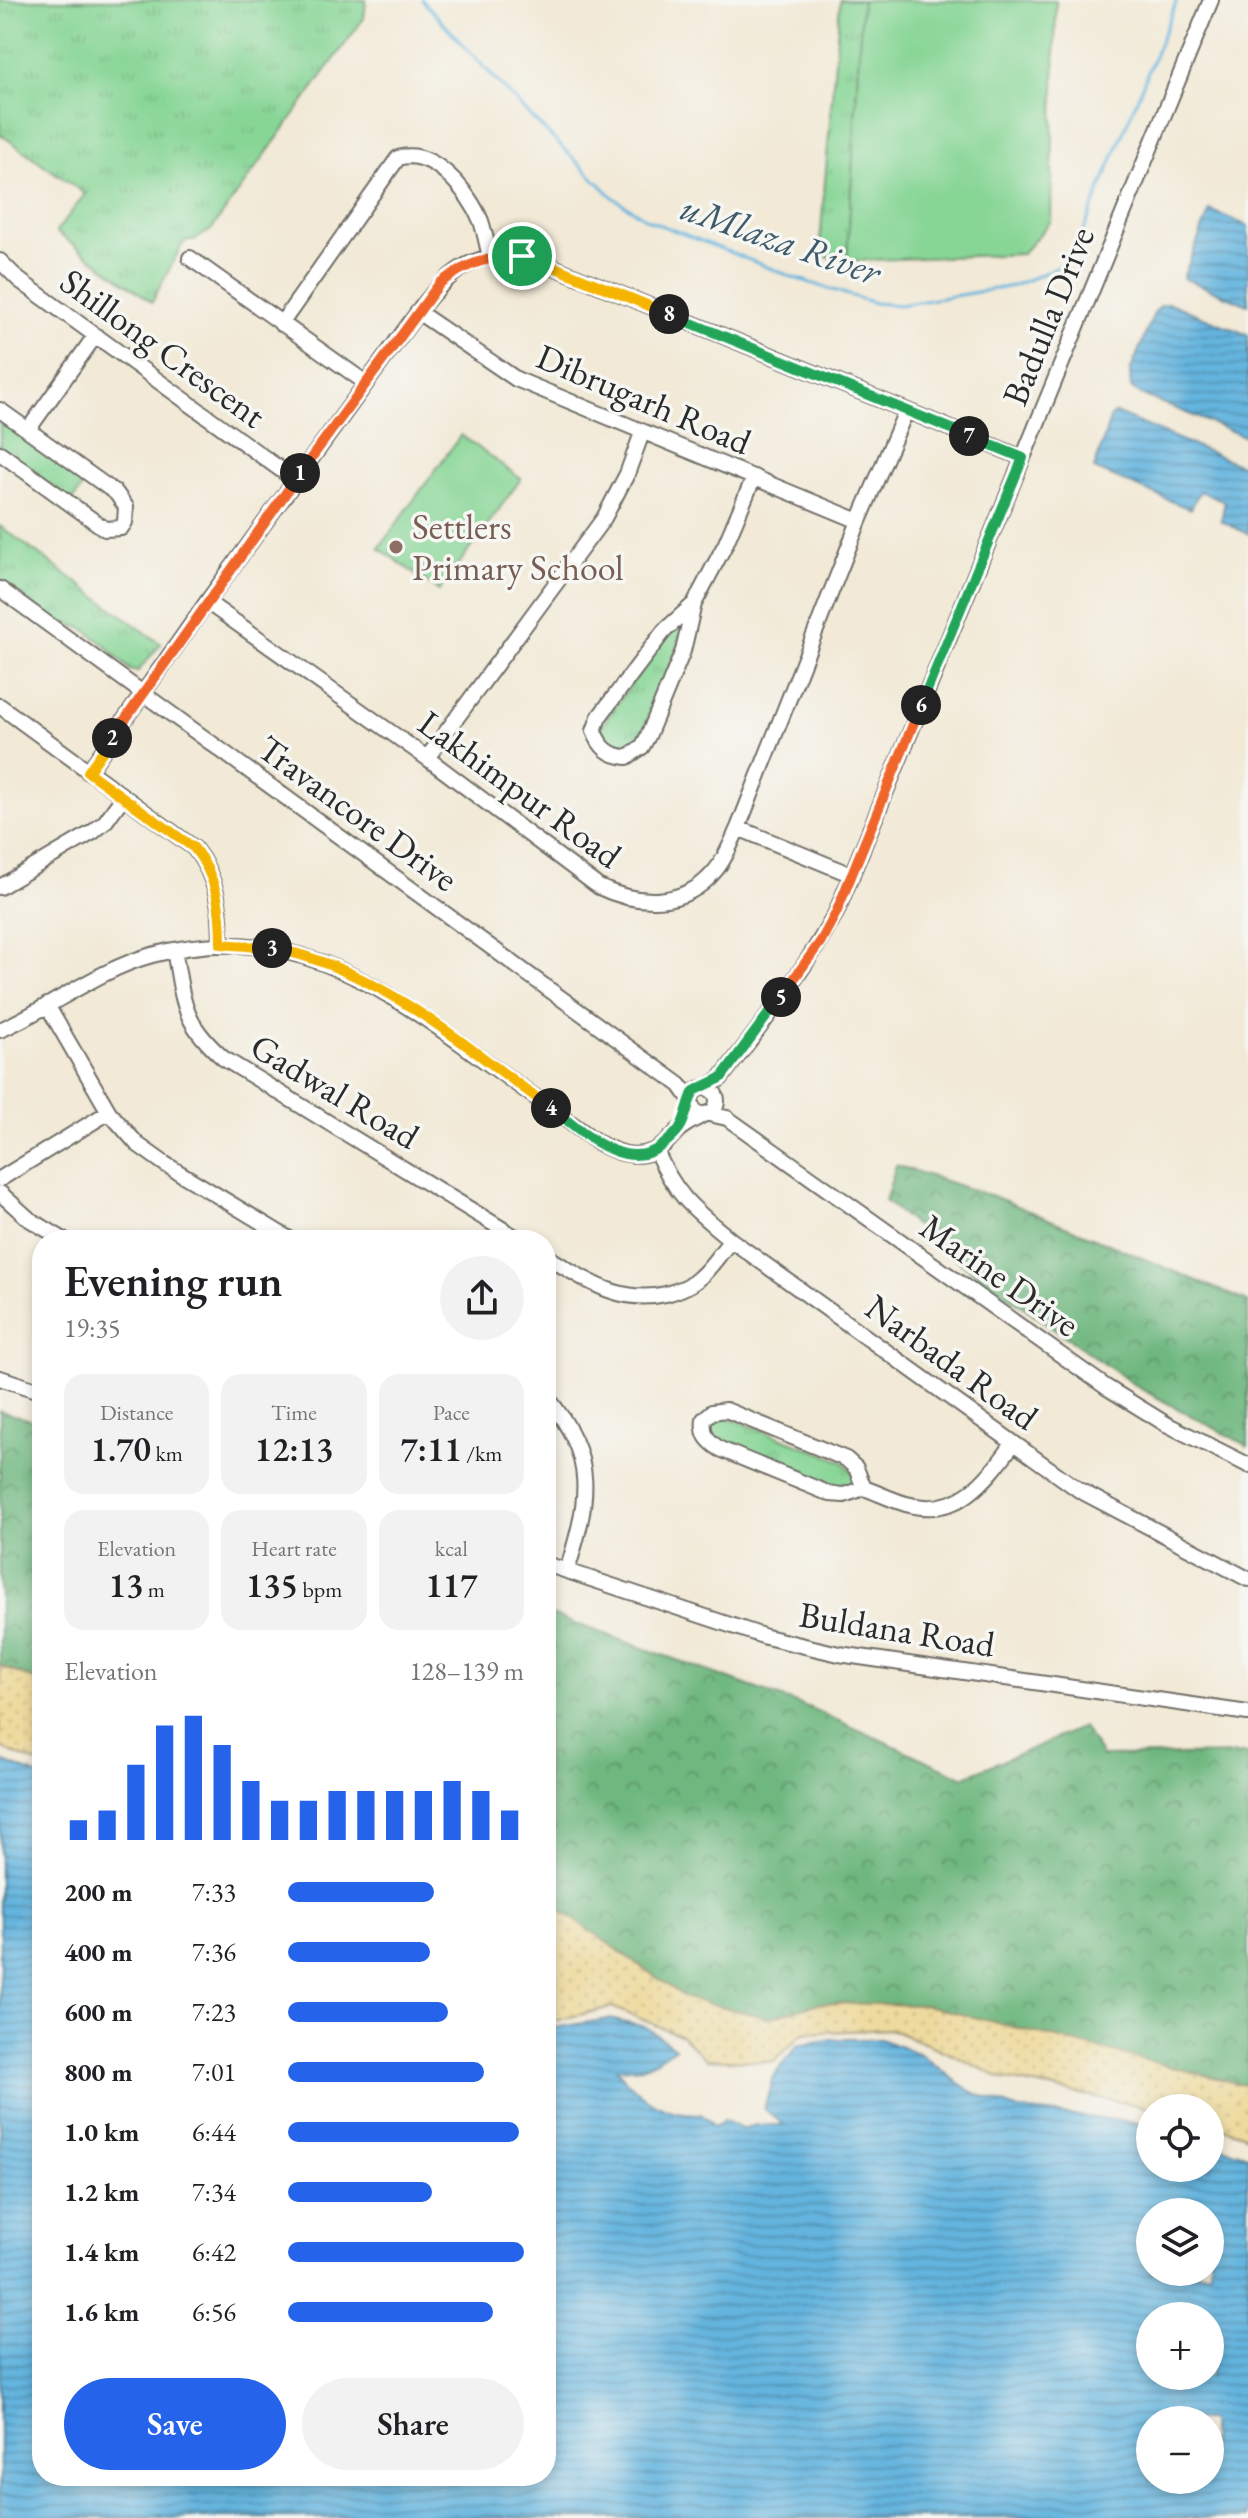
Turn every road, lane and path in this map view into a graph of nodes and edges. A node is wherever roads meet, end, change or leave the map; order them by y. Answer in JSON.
{"nodes":[{"id":1,"x":1211,"y":0,"type":"edge"},
{"id":2,"x":490,"y":257,"type":"junction"},
{"id":3,"x":190,"y":258,"type":"dead end"},
{"id":4,"x":0,"y":261,"type":"edge"},
{"id":5,"x":418,"y":312,"type":"junction"},
{"id":6,"x":281,"y":324,"type":"junction"},
{"id":7,"x":95,"y":336,"type":"junction"},
{"id":8,"x":366,"y":383,"type":"junction"},
{"id":9,"x":0,"y":410,"type":"edge"},
{"id":10,"x":906,"y":411,"type":"junction"},
{"id":11,"x":28,"y":430,"type":"junction"},
{"id":12,"x":642,"y":433,"type":"junction"},
{"id":13,"x":0,"y":453,"type":"edge"},
{"id":14,"x":1023,"y":458,"type":"junction"},
{"id":15,"x":754,"y":477,"type":"junction"},
{"id":16,"x":295,"y":480,"type":"junction"},
{"id":17,"x":859,"y":521,"type":"junction"},
{"id":18,"x":0,"y":589,"type":"edge"},
{"id":19,"x":207,"y":602,"type":"junction"},
{"id":20,"x":694,"y":604,"type":"junction"},
{"id":21,"x":143,"y":693,"type":"junction"},
{"id":22,"x":0,"y":706,"type":"edge"},
{"id":23,"x":427,"y":758,"type":"junction"},
{"id":24,"x":88,"y":772,"type":"junction"},
{"id":25,"x":123,"y":797,"type":"junction"},
{"id":26,"x":738,"y":828,"type":"junction"},
{"id":27,"x":852,"y":875,"type":"junction"},
{"id":28,"x":0,"y":887,"type":"edge"},
{"id":29,"x":221,"y":944,"type":"junction"},
{"id":30,"x":174,"y":950,"type":"junction"},
{"id":31,"x":47,"y":1005,"type":"junction"},
{"id":32,"x":0,"y":1030,"type":"edge"},
{"id":33,"x":704,"y":1101,"type":"junction"},
{"id":34,"x":109,"y":1112,"type":"junction"},
{"id":35,"x":656,"y":1151,"type":"junction"},
{"id":36,"x":0,"y":1179,"type":"edge"},
{"id":37,"x":0,"y":1193,"type":"edge"},
{"id":38,"x":47,"y":1230,"type":"edge"},
{"id":39,"x":275,"y":1230,"type":"edge"},
{"id":40,"x":504,"y":1230,"type":"edge"},
{"id":41,"x":731,"y":1240,"type":"junction"},
{"id":42,"x":556,"y":1262,"type":"edge"},
{"id":43,"x":0,"y":1378,"type":"edge"},
{"id":44,"x":32,"y":1389,"type":"edge"},
{"id":45,"x":556,"y":1408,"type":"edge"},
{"id":46,"x":1013,"y":1444,"type":"junction"},
{"id":47,"x":1248,"y":1465,"type":"edge"},
{"id":48,"x":864,"y":1488,"type":"junction"},
{"id":49,"x":556,"y":1567,"type":"edge"},
{"id":50,"x":567,"y":1571,"type":"junction"},
{"id":51,"x":1248,"y":1579,"type":"edge"},
{"id":52,"x":1248,"y":1713,"type":"edge"}],
"edges":[{"from":1,"to":14,"type":"street","name":"Badulla Drive"},
{"from":2,"to":5,"type":"street"},
{"from":2,"to":6,"type":"street"},
{"from":2,"to":10,"type":"street"},
{"from":3,"to":6,"type":"street"},
{"from":4,"to":7,"type":"street","name":"Shillong Crescent"},
{"from":5,"to":8,"type":"street"},
{"from":5,"to":12,"type":"street","name":"Dibrugarh Road"},
{"from":6,"to":8,"type":"street"},
{"from":7,"to":11,"type":"street"},
{"from":7,"to":16,"type":"street","name":"Shillong Crescent"},
{"from":8,"to":16,"type":"street"},
{"from":9,"to":11,"type":"street"},
{"from":10,"to":14,"type":"street"},
{"from":10,"to":17,"type":"street","name":"Lakhimpur Road"},
{"from":11,"to":13,"type":"street"},
{"from":12,"to":15,"type":"street","name":"Dibrugarh Road"},
{"from":12,"to":23,"type":"street"},
{"from":14,"to":27,"type":"street","name":"Badulla Drive"},
{"from":15,"to":17,"type":"street","name":"Dibrugarh Road"},
{"from":15,"to":20,"type":"street"},
{"from":16,"to":19,"type":"street"},
{"from":17,"to":26,"type":"street","name":"Lakhimpur Road"},
{"from":18,"to":21,"type":"street","name":"Travancore Drive"},
{"from":19,"to":21,"type":"street"},
{"from":19,"to":23,"type":"street","name":"Lakhimpur Road"},
{"from":20,"to":20,"type":"street"},
{"from":21,"to":24,"type":"street"},
{"from":21,"to":33,"type":"street","name":"Travancore Drive"},
{"from":22,"to":24,"type":"street"},
{"from":23,"to":26,"type":"street","name":"Lakhimpur Road"},
{"from":24,"to":25,"type":"street"},
{"from":25,"to":28,"type":"street"},
{"from":25,"to":29,"type":"street"},
{"from":26,"to":27,"type":"street"},
{"from":27,"to":33,"type":"street","name":"Badulla Drive"},
{"from":29,"to":30,"type":"street"},
{"from":29,"to":35,"type":"street"},
{"from":30,"to":31,"type":"street"},
{"from":30,"to":40,"type":"street","name":"Gadwal Road"},
{"from":31,"to":32,"type":"street"},
{"from":31,"to":34,"type":"street"},
{"from":33,"to":35,"type":"street","name":"Badulla Drive"},
{"from":33,"to":47,"type":"street","name":"Marine Drive"},
{"from":34,"to":36,"type":"street"},
{"from":34,"to":39,"type":"street"},
{"from":35,"to":41,"type":"street","name":"Narbada Road"},
{"from":37,"to":38,"type":"street"},
{"from":41,"to":42,"type":"street"},
{"from":41,"to":46,"type":"street","name":"Narbada Road"},
{"from":43,"to":44,"type":"street"},
{"from":45,"to":50,"type":"street"},
{"from":46,"to":48,"type":"street"},
{"from":46,"to":51,"type":"street","name":"Narbada Road"},
{"from":48,"to":48,"type":"street"},
{"from":49,"to":50,"type":"street","name":"Buldana Road"},
{"from":50,"to":52,"type":"street","name":"Buldana Road"}]}
